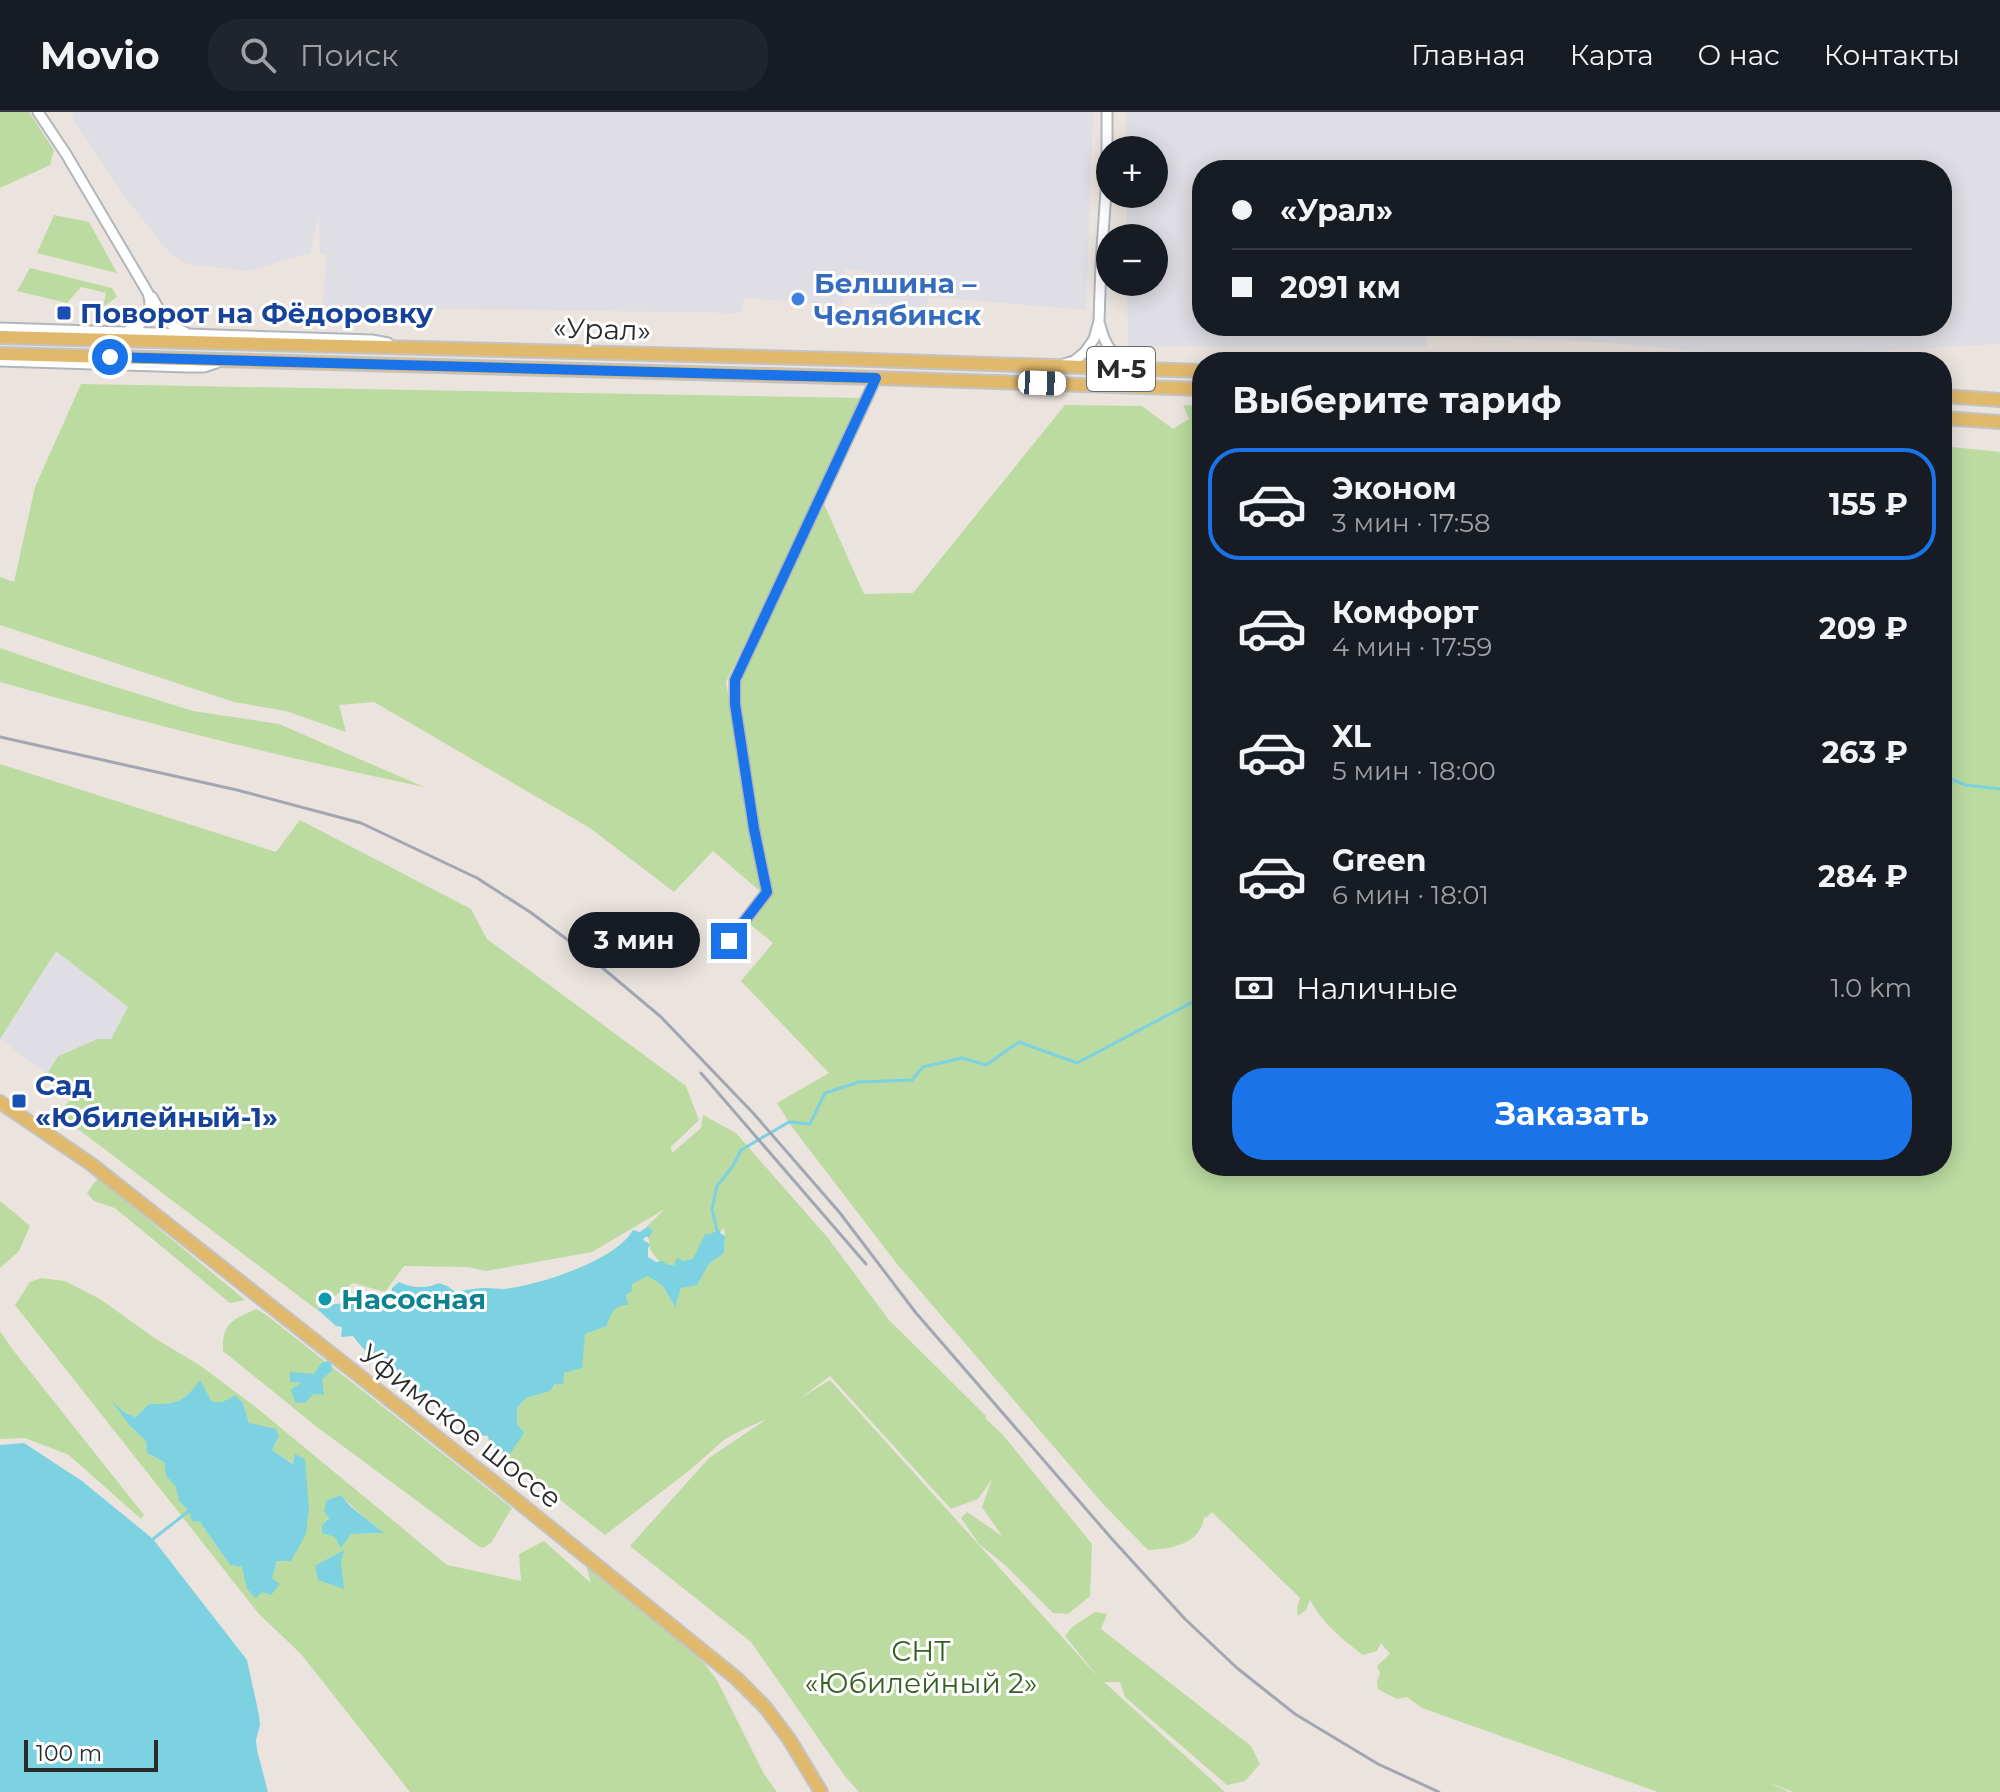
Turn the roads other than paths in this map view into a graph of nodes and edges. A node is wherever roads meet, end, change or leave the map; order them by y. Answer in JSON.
{"nodes":[{"id":1,"x":38,"y":112,"type":"edge"},
{"id":2,"x":1107,"y":112,"type":"edge"},
{"id":3,"x":139,"y":278,"type":"junction"},
{"id":4,"x":1099,"y":321,"type":"junction"},
{"id":5,"x":0,"y":328,"type":"edge"},
{"id":6,"x":123,"y":332,"type":"junction"},
{"id":7,"x":205,"y":335,"type":"junction"},
{"id":8,"x":0,"y":337,"type":"edge"},
{"id":9,"x":415,"y":347,"type":"junction"},
{"id":10,"x":0,"y":354,"type":"edge"},
{"id":11,"x":225,"y":360,"type":"junction"},
{"id":12,"x":0,"y":361,"type":"edge"},
{"id":13,"x":1055,"y":366,"type":"junction"},
{"id":14,"x":1157,"y":370,"type":"junction"},
{"id":15,"x":1192,"y":371,"type":"edge"},
{"id":16,"x":876,"y":378,"type":"junction"},
{"id":17,"x":1192,"y":389,"type":"edge"},
{"id":18,"x":1952,"y":397,"type":"edge"},
{"id":19,"x":2000,"y":400,"type":"edge"},
{"id":20,"x":1952,"y":419,"type":"edge"},
{"id":21,"x":2000,"y":422,"type":"edge"},
{"id":22,"x":729,"y":941,"type":"dead end"},
{"id":23,"x":0,"y":1102,"type":"edge"},
{"id":24,"x":821,"y":1792,"type":"edge"}],
"edges":[{"from":1,"to":3,"type":"street"},
{"from":2,"to":4,"type":"street"},
{"from":3,"to":6,"type":"street"},
{"from":3,"to":7,"type":"street"},
{"from":4,"to":13,"type":"street"},
{"from":4,"to":14,"type":"street"},
{"from":5,"to":6,"type":"street"},
{"from":6,"to":7,"type":"street"},
{"from":7,"to":9,"type":"street"},
{"from":8,"to":9,"type":"main road","name":"«Урал»","number":"М-5"},
{"from":9,"to":13,"type":"main road","name":"«Урал»","number":"М-5"},
{"from":10,"to":11,"type":"main road","name":"«Урал»","number":"М-5"},
{"from":11,"to":12,"type":"street"},
{"from":11,"to":16,"type":"main road","name":"«Урал»","number":"М-5"},
{"from":13,"to":14,"type":"main road","name":"«Урал»","number":"М-5"},
{"from":14,"to":15,"type":"main road","name":"«Урал»","number":"М-5"},
{"from":16,"to":17,"type":"main road","name":"«Урал»","number":"М-5"},
{"from":16,"to":22,"type":"street"},
{"from":18,"to":19,"type":"main road"},
{"from":20,"to":21,"type":"main road"},
{"from":23,"to":24,"type":"main road","name":"Уфимское шоссе"}]}
